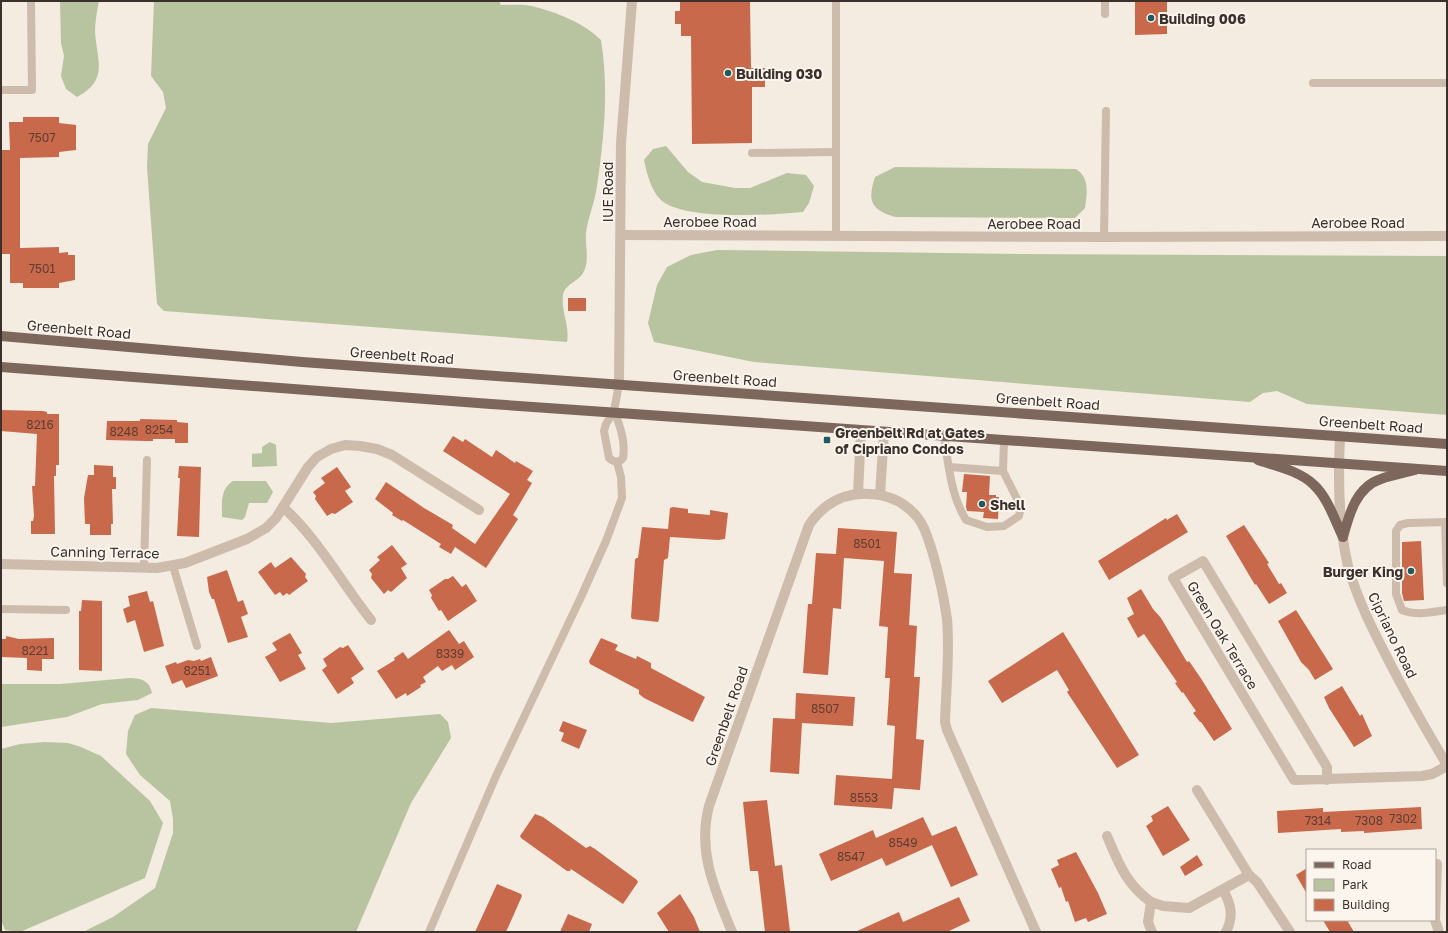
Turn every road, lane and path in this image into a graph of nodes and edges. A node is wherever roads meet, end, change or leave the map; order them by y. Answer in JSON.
{"nodes":[{"id":1,"x":31,"y":1,"type":"edge"},
{"id":2,"x":632,"y":1,"type":"edge"},
{"id":3,"x":836,"y":1,"type":"edge"},
{"id":4,"x":1105,"y":1,"type":"edge"},
{"id":5,"x":1105,"y":14,"type":"dead end"},
{"id":6,"x":1313,"y":82,"type":"dead end"},
{"id":7,"x":1447,"y":84,"type":"edge"},
{"id":8,"x":1,"y":90,"type":"edge"},
{"id":9,"x":1106,"y":111,"type":"dead end"},
{"id":10,"x":836,"y":152,"type":"junction"},
{"id":11,"x":752,"y":153,"type":"dead end"},
{"id":12,"x":621,"y":235,"type":"junction"},
{"id":13,"x":836,"y":235,"type":"junction"},
{"id":14,"x":1447,"y":236,"type":"edge"},
{"id":15,"x":1104,"y":237,"type":"junction"},
{"id":16,"x":1,"y":336,"type":"edge"},
{"id":17,"x":1,"y":367,"type":"edge"},
{"id":18,"x":619,"y":384,"type":"junction"},
{"id":19,"x":614,"y":411,"type":"junction"},
{"id":20,"x":861,"y":430,"type":"junction"},
{"id":21,"x":884,"y":432,"type":"junction"},
{"id":22,"x":944,"y":435,"type":"junction"},
{"id":23,"x":1340,"y":436,"type":"junction"},
{"id":24,"x":1004,"y":440,"type":"junction"},
{"id":25,"x":1447,"y":444,"type":"edge"},
{"id":26,"x":1245,"y":456,"type":"junction"},
{"id":27,"x":147,"y":460,"type":"dead end"},
{"id":28,"x":617,"y":462,"type":"junction"},
{"id":29,"x":1339,"y":462,"type":"junction"},
{"id":30,"x":949,"y":466,"type":"junction"},
{"id":31,"x":1421,"y":468,"type":"junction"},
{"id":32,"x":1003,"y":471,"type":"junction"},
{"id":33,"x":1447,"y":471,"type":"edge"},
{"id":34,"x":858,"y":494,"type":"junction"},
{"id":35,"x":880,"y":495,"type":"junction"},
{"id":36,"x":283,"y":507,"type":"junction"},
{"id":37,"x":479,"y":510,"type":"dead end"},
{"id":38,"x":1446,"y":522,"type":"edge"},
{"id":39,"x":1343,"y":537,"type":"junction"},
{"id":40,"x":1,"y":564,"type":"edge"},
{"id":41,"x":173,"y":566,"type":"junction"},
{"id":42,"x":144,"y":568,"type":"junction"},
{"id":43,"x":1447,"y":583,"type":"edge"},
{"id":44,"x":1,"y":609,"type":"edge"},
{"id":45,"x":66,"y":610,"type":"dead end"},
{"id":46,"x":1447,"y":610,"type":"edge"},
{"id":47,"x":370,"y":620,"type":"dead end"},
{"id":48,"x":197,"y":646,"type":"dead end"},
{"id":49,"x":1447,"y":765,"type":"edge"},
{"id":50,"x":1327,"y":780,"type":"junction"},
{"id":51,"x":1197,"y":790,"type":"dead end"},
{"id":52,"x":1107,"y":836,"type":"dead end"},
{"id":53,"x":1437,"y":864,"type":"dead end"},
{"id":54,"x":1249,"y":875,"type":"junction"},
{"id":55,"x":1223,"y":890,"type":"junction"},
{"id":56,"x":1436,"y":890,"type":"edge"},
{"id":57,"x":1151,"y":902,"type":"junction"},
{"id":58,"x":1435,"y":921,"type":"edge"},
{"id":59,"x":428,"y":932,"type":"edge"},
{"id":60,"x":732,"y":932,"type":"edge"},
{"id":61,"x":1036,"y":932,"type":"edge"},
{"id":62,"x":1152,"y":932,"type":"edge"},
{"id":63,"x":1226,"y":932,"type":"edge"},
{"id":64,"x":1290,"y":932,"type":"edge"},
{"id":65,"x":1439,"y":932,"type":"edge"}],
"edges":[{"from":1,"to":8,"type":"lane"},
{"from":2,"to":12,"type":"street","name":"IUE Road"},
{"from":3,"to":10,"type":"lane"},
{"from":4,"to":5,"type":"lane"},
{"from":6,"to":7,"type":"lane"},
{"from":9,"to":15,"type":"lane"},
{"from":10,"to":11,"type":"lane"},
{"from":10,"to":13,"type":"lane"},
{"from":12,"to":13,"type":"street","name":"Aerobee Road"},
{"from":12,"to":18,"type":"street","name":"IUE Road"},
{"from":13,"to":15,"type":"street","name":"Aerobee Road"},
{"from":14,"to":15,"type":"street","name":"Aerobee Road"},
{"from":16,"to":18,"type":"main road","name":"Greenbelt Road"},
{"from":17,"to":19,"type":"main road"},
{"from":18,"to":19,"type":"lane"},
{"from":18,"to":23,"type":"main road","name":"Greenbelt Road"},
{"from":19,"to":20,"type":"main road"},
{"from":19,"to":28,"type":"lane"},
{"from":19,"to":28,"type":"lane"},
{"from":20,"to":21,"type":"main road"},
{"from":20,"to":34,"type":"street"},
{"from":21,"to":22,"type":"main road"},
{"from":21,"to":35,"type":"street"},
{"from":22,"to":24,"type":"main road"},
{"from":22,"to":30,"type":"lane"},
{"from":23,"to":25,"type":"main road","name":"Greenbelt Road"},
{"from":23,"to":29,"type":"street","name":"Cipriano Road"},
{"from":24,"to":26,"type":"main road"},
{"from":24,"to":32,"type":"lane"},
{"from":26,"to":29,"type":"main road"},
{"from":26,"to":39,"type":"main road"},
{"from":27,"to":42,"type":"lane"},
{"from":28,"to":59,"type":"lane"},
{"from":29,"to":31,"type":"main road"},
{"from":29,"to":39,"type":"street","name":"Cipriano Road"},
{"from":30,"to":32,"type":"lane"},
{"from":30,"to":32,"type":"lane"},
{"from":31,"to":33,"type":"main road"},
{"from":31,"to":39,"type":"main road"},
{"from":34,"to":35,"type":"street","name":"Greenbelt Road"},
{"from":34,"to":60,"type":"street","name":"Greenbelt Road"},
{"from":35,"to":61,"type":"street","name":"Greenbelt Road"},
{"from":36,"to":37,"type":"street","name":"Canning Terrace"},
{"from":36,"to":41,"type":"street","name":"Canning Terrace"},
{"from":36,"to":47,"type":"street"},
{"from":38,"to":43,"type":"lane"},
{"from":38,"to":46,"type":"lane"},
{"from":39,"to":49,"type":"street","name":"Cipriano Road"},
{"from":40,"to":42,"type":"street","name":"Canning Terrace"},
{"from":41,"to":42,"type":"street","name":"Canning Terrace"},
{"from":41,"to":48,"type":"lane"},
{"from":44,"to":45,"type":"lane"},
{"from":49,"to":50,"type":"street","name":"Green Oak Terrace"},
{"from":50,"to":50,"type":"street","name":"Green Oak Terrace"},
{"from":51,"to":54,"type":"street"},
{"from":52,"to":57,"type":"street"},
{"from":53,"to":56,"type":"street"},
{"from":54,"to":55,"type":"street"},
{"from":54,"to":64,"type":"street"},
{"from":55,"to":57,"type":"street"},
{"from":55,"to":63,"type":"street"},
{"from":57,"to":62,"type":"street"},
{"from":58,"to":65,"type":"street"}]}
